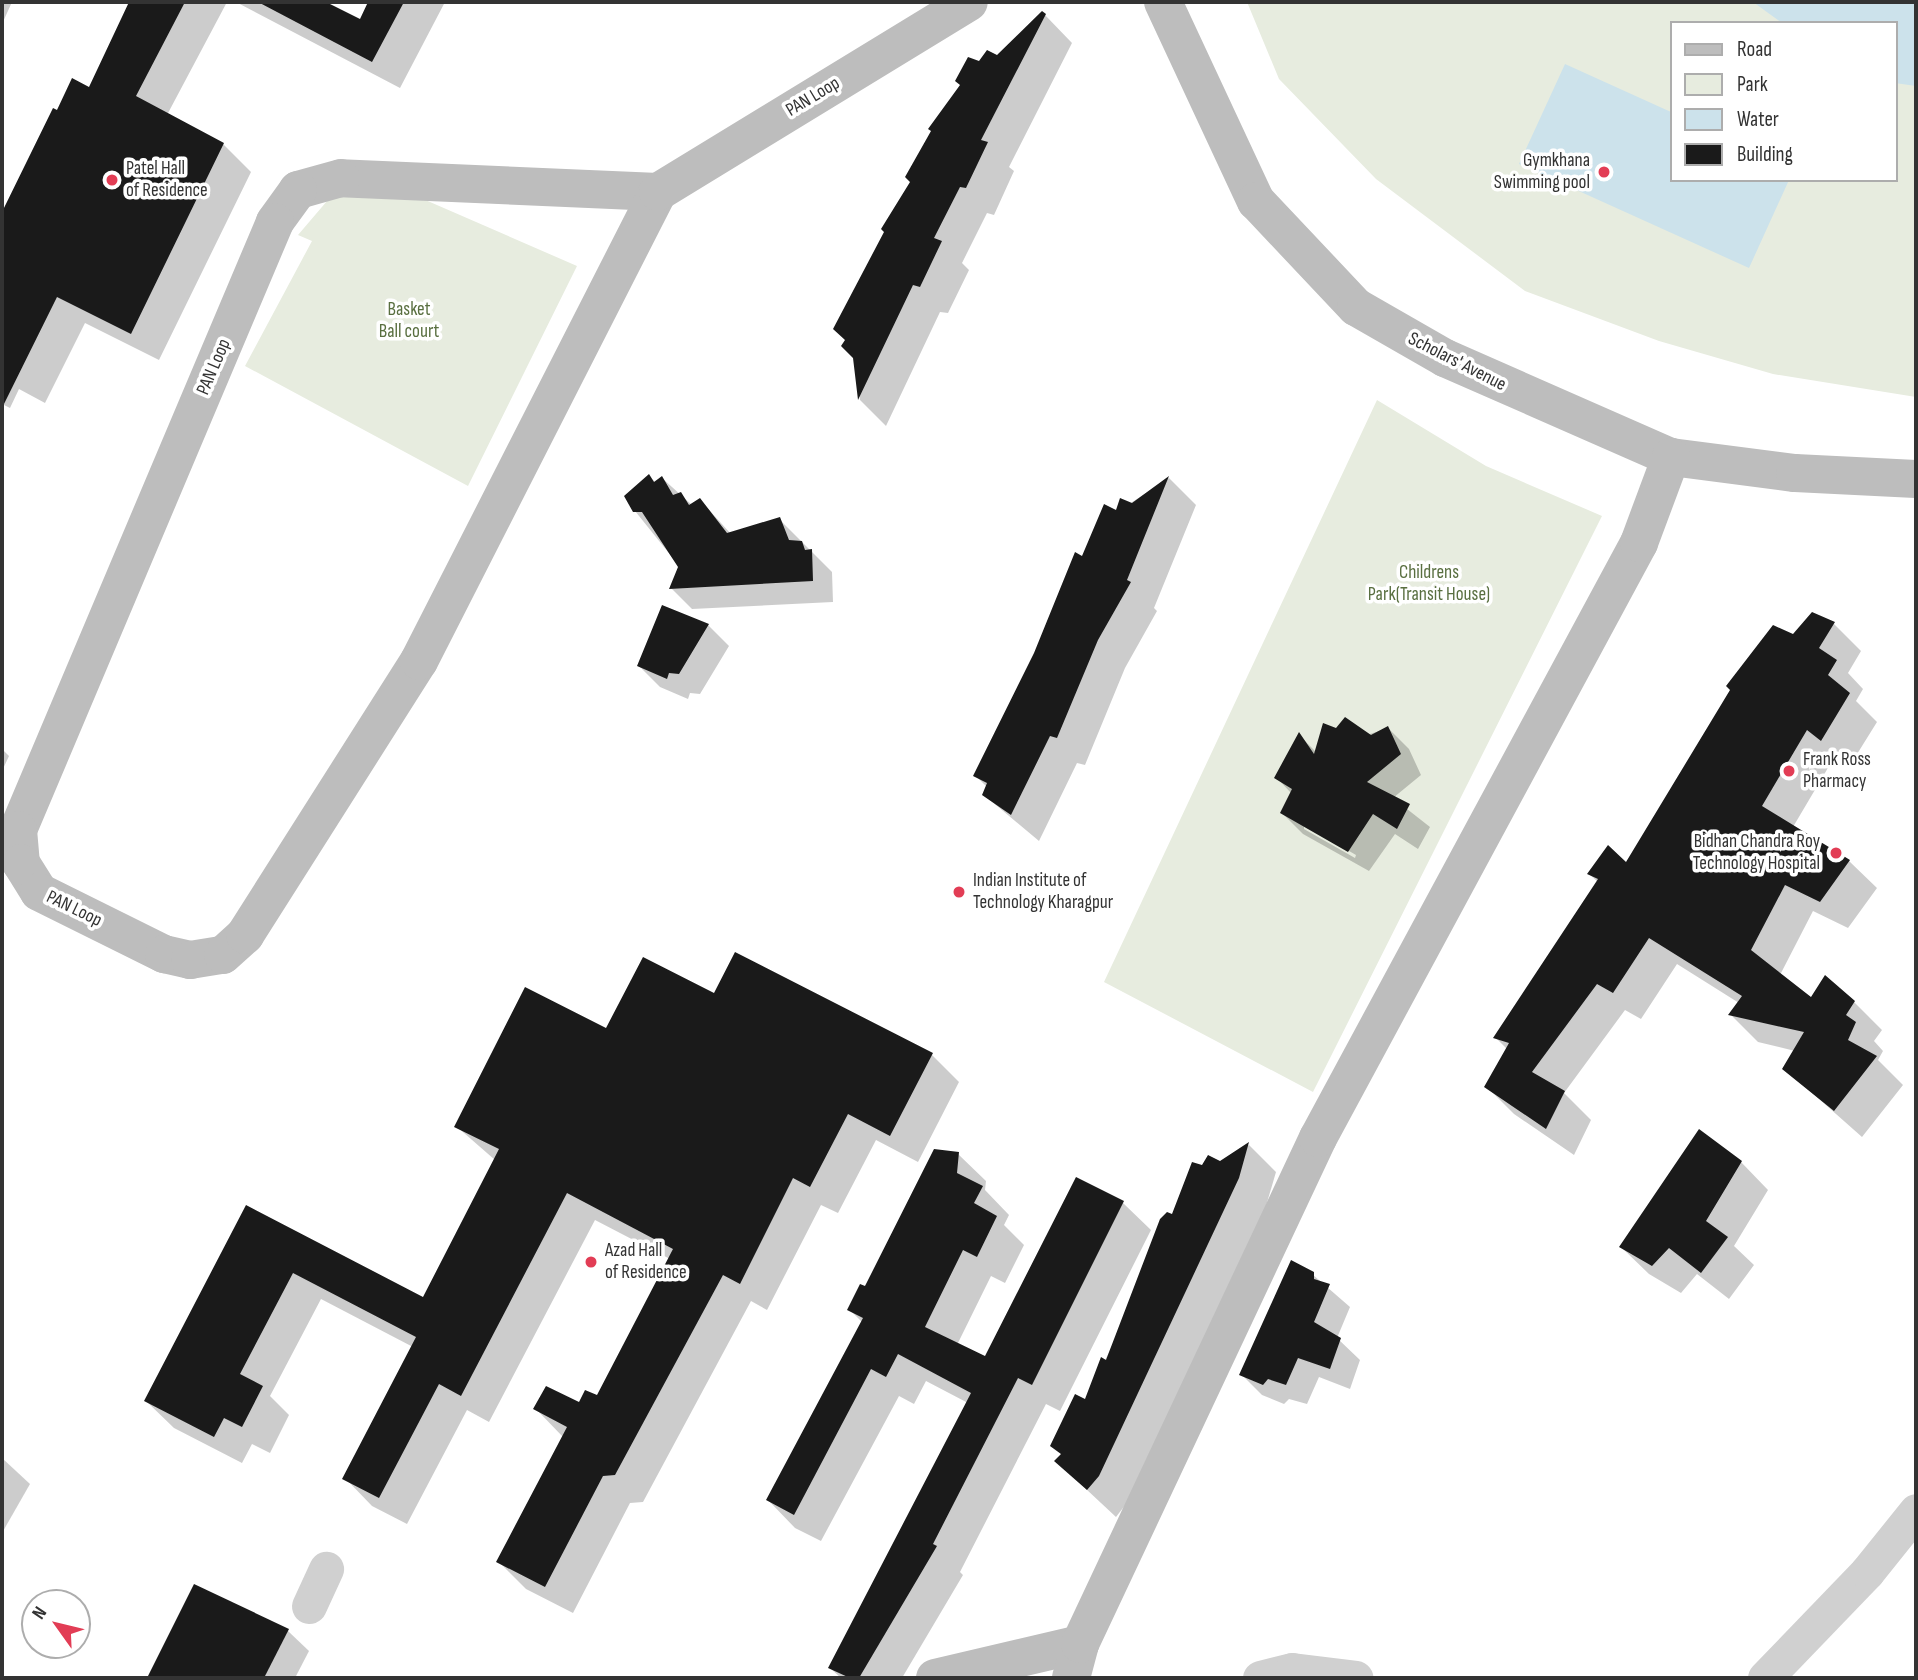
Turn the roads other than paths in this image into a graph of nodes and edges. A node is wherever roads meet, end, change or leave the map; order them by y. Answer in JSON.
{"nodes":[{"id":1,"x":968,"y":2,"type":"edge"},
{"id":2,"x":1163,"y":2,"type":"edge"},
{"id":3,"x":658,"y":192,"type":"junction"},
{"id":4,"x":1671,"y":457,"type":"junction"},
{"id":5,"x":1916,"y":479,"type":"edge"},
{"id":6,"x":1916,"y":1511,"type":"edge"},
{"id":7,"x":326,"y":1569,"type":"dead end"},
{"id":8,"x":309,"y":1606,"type":"dead end"},
{"id":9,"x":1076,"y":1661,"type":"edge"},
{"id":10,"x":935,"y":1678,"type":"edge"},
{"id":11,"x":1261,"y":1678,"type":"edge"},
{"id":12,"x":1356,"y":1678,"type":"edge"},
{"id":13,"x":1765,"y":1678,"type":"edge"}],
"edges":[{"from":1,"to":3,"type":"street","name":"PAN Loop"},
{"from":2,"to":4,"type":"street","name":"Scholars' Avenue"},
{"from":3,"to":3,"type":"street","name":"PAN Loop"},
{"from":4,"to":5,"type":"street","name":"Scholars' Avenue"},
{"from":4,"to":9,"type":"street"},
{"from":6,"to":13,"type":"street"},
{"from":7,"to":8,"type":"street"},
{"from":9,"to":10,"type":"street"},
{"from":11,"to":12,"type":"street"}]}
